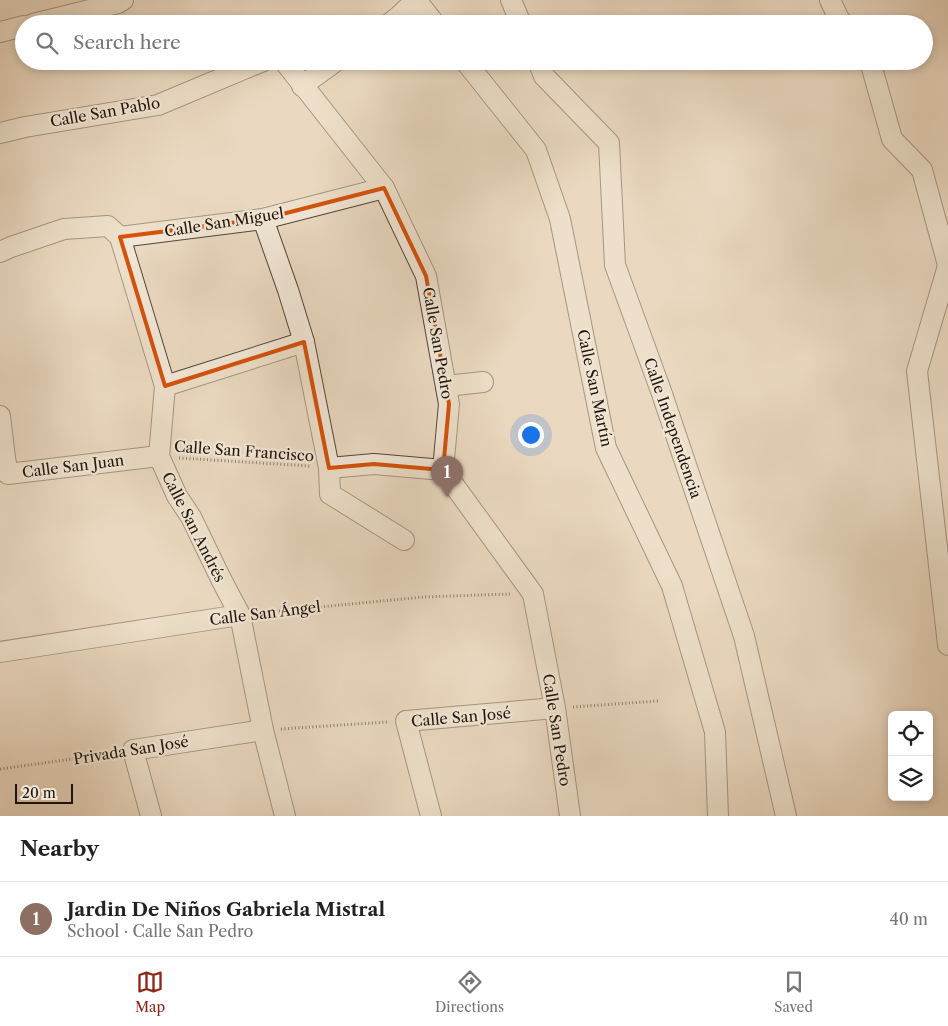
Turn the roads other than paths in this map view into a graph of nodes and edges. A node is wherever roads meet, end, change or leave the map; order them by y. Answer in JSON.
{"nodes":[{"id":1,"x":123,"y":0,"type":"edge"},
{"id":2,"x":416,"y":0,"type":"edge"},
{"id":3,"x":511,"y":0,"type":"edge"},
{"id":4,"x":830,"y":0,"type":"edge"},
{"id":5,"x":69,"y":15,"type":"edge"},
{"id":6,"x":400,"y":15,"type":"edge"},
{"id":7,"x":428,"y":15,"type":"edge"},
{"id":8,"x":517,"y":15,"type":"edge"},
{"id":9,"x":837,"y":15,"type":"edge"},
{"id":10,"x":15,"y":28,"type":"edge"},
{"id":11,"x":0,"y":32,"type":"edge"},
{"id":12,"x":242,"y":70,"type":"edge"},
{"id":13,"x":290,"y":70,"type":"edge"},
{"id":14,"x":324,"y":70,"type":"edge"},
{"id":15,"x":472,"y":70,"type":"edge"},
{"id":16,"x":542,"y":70,"type":"edge"},
{"id":17,"x":873,"y":70,"type":"edge"},
{"id":18,"x":302,"y":86,"type":"junction"},
{"id":19,"x":0,"y":133,"type":"edge"},
{"id":20,"x":384,"y":188,"type":"junction"},
{"id":21,"x":262,"y":219,"type":"junction"},
{"id":22,"x":120,"y":237,"type":"junction"},
{"id":23,"x":0,"y":252,"type":"edge"},
{"id":24,"x":948,"y":265,"type":"edge"},
{"id":25,"x":304,"y":342,"type":"junction"},
{"id":26,"x":483,"y":382,"type":"dead end"},
{"id":27,"x":165,"y":386,"type":"junction"},
{"id":28,"x":446,"y":386,"type":"junction"},
{"id":29,"x":0,"y":416,"type":"edge"},
{"id":30,"x":159,"y":456,"type":"junction"},
{"id":31,"x":3,"y":466,"type":"edge"},
{"id":32,"x":329,"y":468,"type":"junction"},
{"id":33,"x":443,"y":470,"type":"junction"},
{"id":34,"x":404,"y":540,"type":"dead end"},
{"id":35,"x":240,"y":615,"type":"junction"},
{"id":36,"x":948,"y":645,"type":"edge"},
{"id":37,"x":0,"y":652,"type":"edge"},
{"id":38,"x":555,"y":708,"type":"junction"},
{"id":39,"x":263,"y":730,"type":"junction"},
{"id":40,"x":151,"y":816,"type":"edge"},
{"id":41,"x":285,"y":816,"type":"edge"},
{"id":42,"x":431,"y":816,"type":"edge"},
{"id":43,"x":570,"y":816,"type":"edge"},
{"id":44,"x":718,"y":816,"type":"edge"},
{"id":45,"x":786,"y":816,"type":"edge"}],
"edges":[{"from":1,"to":5,"type":"street"},
{"from":2,"to":6,"type":"street"},
{"from":2,"to":7,"type":"street"},
{"from":3,"to":8,"type":"street"},
{"from":4,"to":9,"type":"street"},
{"from":10,"to":11,"type":"street"},
{"from":12,"to":19,"type":"street","name":"Calle San Pablo"},
{"from":13,"to":18,"type":"street","name":"Calle San Pedro"},
{"from":14,"to":18,"type":"street"},
{"from":15,"to":44,"type":"street","name":"Calle San Martín"},
{"from":16,"to":45,"type":"street","name":"Calle Independencia"},
{"from":17,"to":24,"type":"street"},
{"from":18,"to":20,"type":"street","name":"Calle San Pedro"},
{"from":20,"to":21,"type":"street","name":"Calle San Miguel"},
{"from":20,"to":28,"type":"street","name":"Calle San Pedro"},
{"from":21,"to":22,"type":"street","name":"Calle San Miguel"},
{"from":21,"to":25,"type":"street"},
{"from":22,"to":23,"type":"street"},
{"from":22,"to":27,"type":"street","name":"Calle San Andrés"},
{"from":24,"to":36,"type":"street"},
{"from":25,"to":27,"type":"street"},
{"from":25,"to":32,"type":"street"},
{"from":26,"to":28,"type":"street"},
{"from":27,"to":30,"type":"street","name":"Calle San Andrés"},
{"from":28,"to":33,"type":"street","name":"Calle San Pedro"},
{"from":29,"to":31,"type":"street"},
{"from":30,"to":31,"type":"street","name":"Calle San Juan"},
{"from":30,"to":35,"type":"street","name":"Calle San Andrés"},
{"from":32,"to":33,"type":"street"},
{"from":32,"to":34,"type":"street"},
{"from":33,"to":38,"type":"street","name":"Calle San Pedro"},
{"from":35,"to":37,"type":"street","name":"Calle San Ángel"},
{"from":35,"to":39,"type":"street","name":"Calle San Andrés"},
{"from":38,"to":42,"type":"street","name":"Calle San José"},
{"from":38,"to":43,"type":"street","name":"Calle San Pedro"},
{"from":39,"to":40,"type":"street","name":"Privada San José"},
{"from":39,"to":41,"type":"street","name":"Calle San Andrés"}]}
